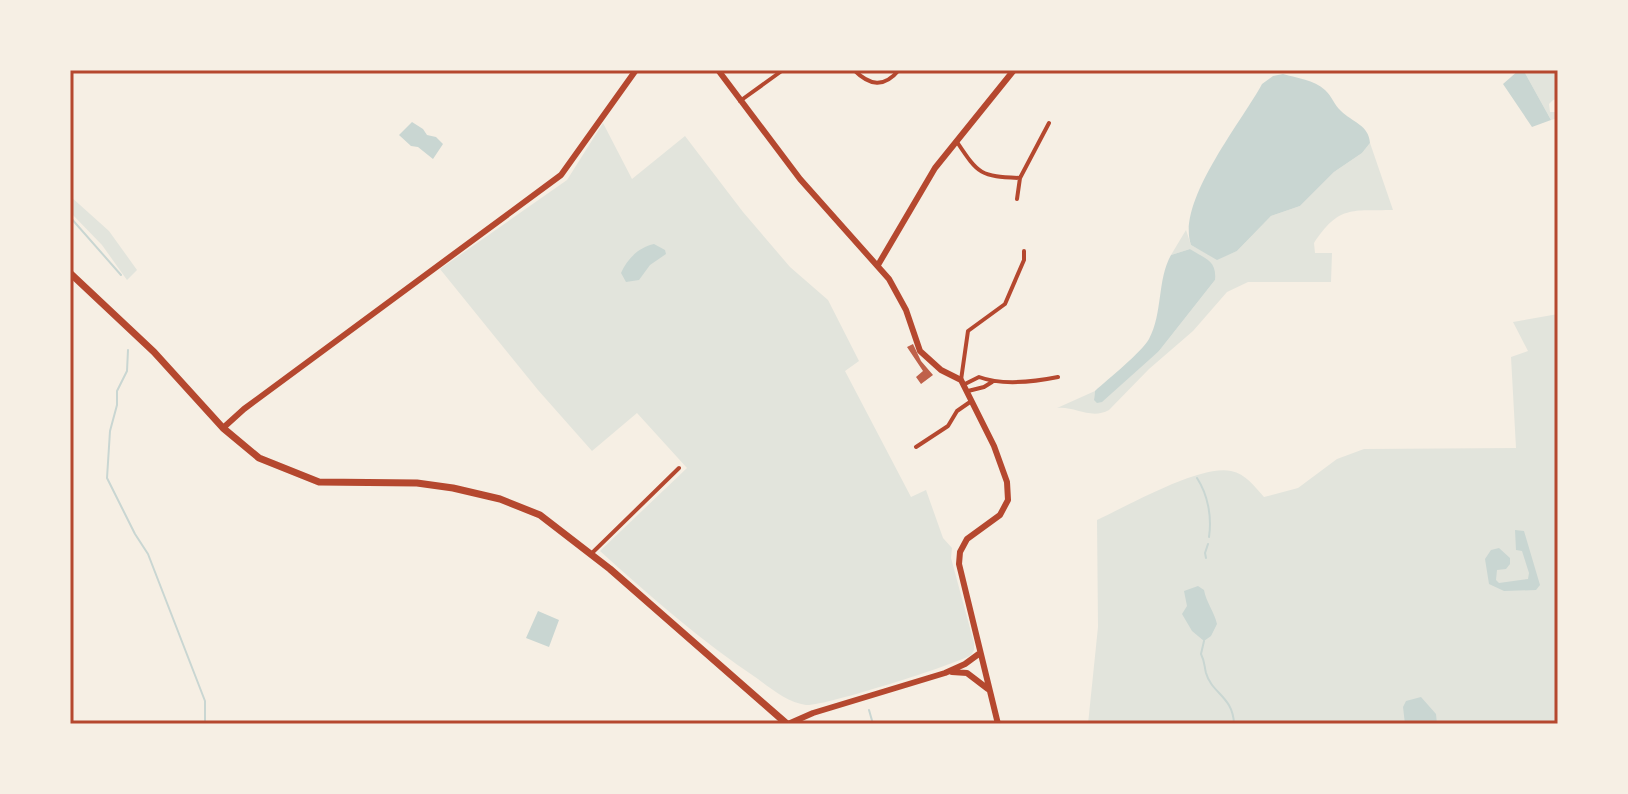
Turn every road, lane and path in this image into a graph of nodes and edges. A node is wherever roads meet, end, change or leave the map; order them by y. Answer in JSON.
{"nodes":[{"id":1,"x":636,"y":70,"type":"edge"},
{"id":2,"x":718,"y":70,"type":"edge"},
{"id":3,"x":783,"y":70,"type":"edge"},
{"id":4,"x":854,"y":70,"type":"edge"},
{"id":5,"x":899,"y":70,"type":"edge"},
{"id":6,"x":1014,"y":70,"type":"edge"},
{"id":7,"x":740,"y":101,"type":"junction"},
{"id":8,"x":1049,"y":123,"type":"dead end"},
{"id":9,"x":955,"y":140,"type":"junction"},
{"id":10,"x":1020,"y":178,"type":"junction"},
{"id":11,"x":1017,"y":199,"type":"dead end"},
{"id":12,"x":1024,"y":251,"type":"dead end"},
{"id":13,"x":878,"y":265,"type":"junction"},
{"id":14,"x":70,"y":273,"type":"edge"},
{"id":15,"x":1041,"y":373,"type":"dead end"},
{"id":16,"x":1058,"y":377,"type":"dead end"},
{"id":17,"x":1042,"y":380,"type":"junction"},
{"id":18,"x":992,"y":382,"type":"junction"},
{"id":19,"x":963,"y":386,"type":"junction"},
{"id":20,"x":970,"y":402,"type":"junction"},
{"id":21,"x":223,"y":428,"type":"junction"},
{"id":22,"x":916,"y":447,"type":"dead end"},
{"id":23,"x":679,"y":468,"type":"dead end"},
{"id":24,"x":591,"y":554,"type":"junction"},
{"id":25,"x":980,"y":653,"type":"junction"},
{"id":26,"x":945,"y":673,"type":"junction"},
{"id":27,"x":990,"y":690,"type":"junction"},
{"id":28,"x":788,"y":724,"type":"edge"},
{"id":29,"x":998,"y":724,"type":"edge"}],
"edges":[{"from":1,"to":21,"type":"street"},
{"from":2,"to":7,"type":"street"},
{"from":3,"to":7,"type":"street"},
{"from":4,"to":5,"type":"street"},
{"from":6,"to":9,"type":"street"},
{"from":7,"to":13,"type":"street"},
{"from":8,"to":10,"type":"street"},
{"from":9,"to":10,"type":"street"},
{"from":9,"to":13,"type":"street"},
{"from":10,"to":11,"type":"street"},
{"from":12,"to":19,"type":"street"},
{"from":13,"to":19,"type":"street"},
{"from":14,"to":21,"type":"main road"},
{"from":15,"to":17,"type":"street"},
{"from":16,"to":17,"type":"street"},
{"from":17,"to":18,"type":"street"},
{"from":18,"to":19,"type":"street"},
{"from":18,"to":19,"type":"street"},
{"from":19,"to":20,"type":"street"},
{"from":20,"to":22,"type":"street"},
{"from":20,"to":25,"type":"street"},
{"from":21,"to":24,"type":"main road"},
{"from":23,"to":24,"type":"street"},
{"from":24,"to":28,"type":"main road"},
{"from":25,"to":26,"type":"street"},
{"from":25,"to":27,"type":"street"},
{"from":26,"to":27,"type":"street"},
{"from":26,"to":28,"type":"street"},
{"from":27,"to":29,"type":"street"}]}
